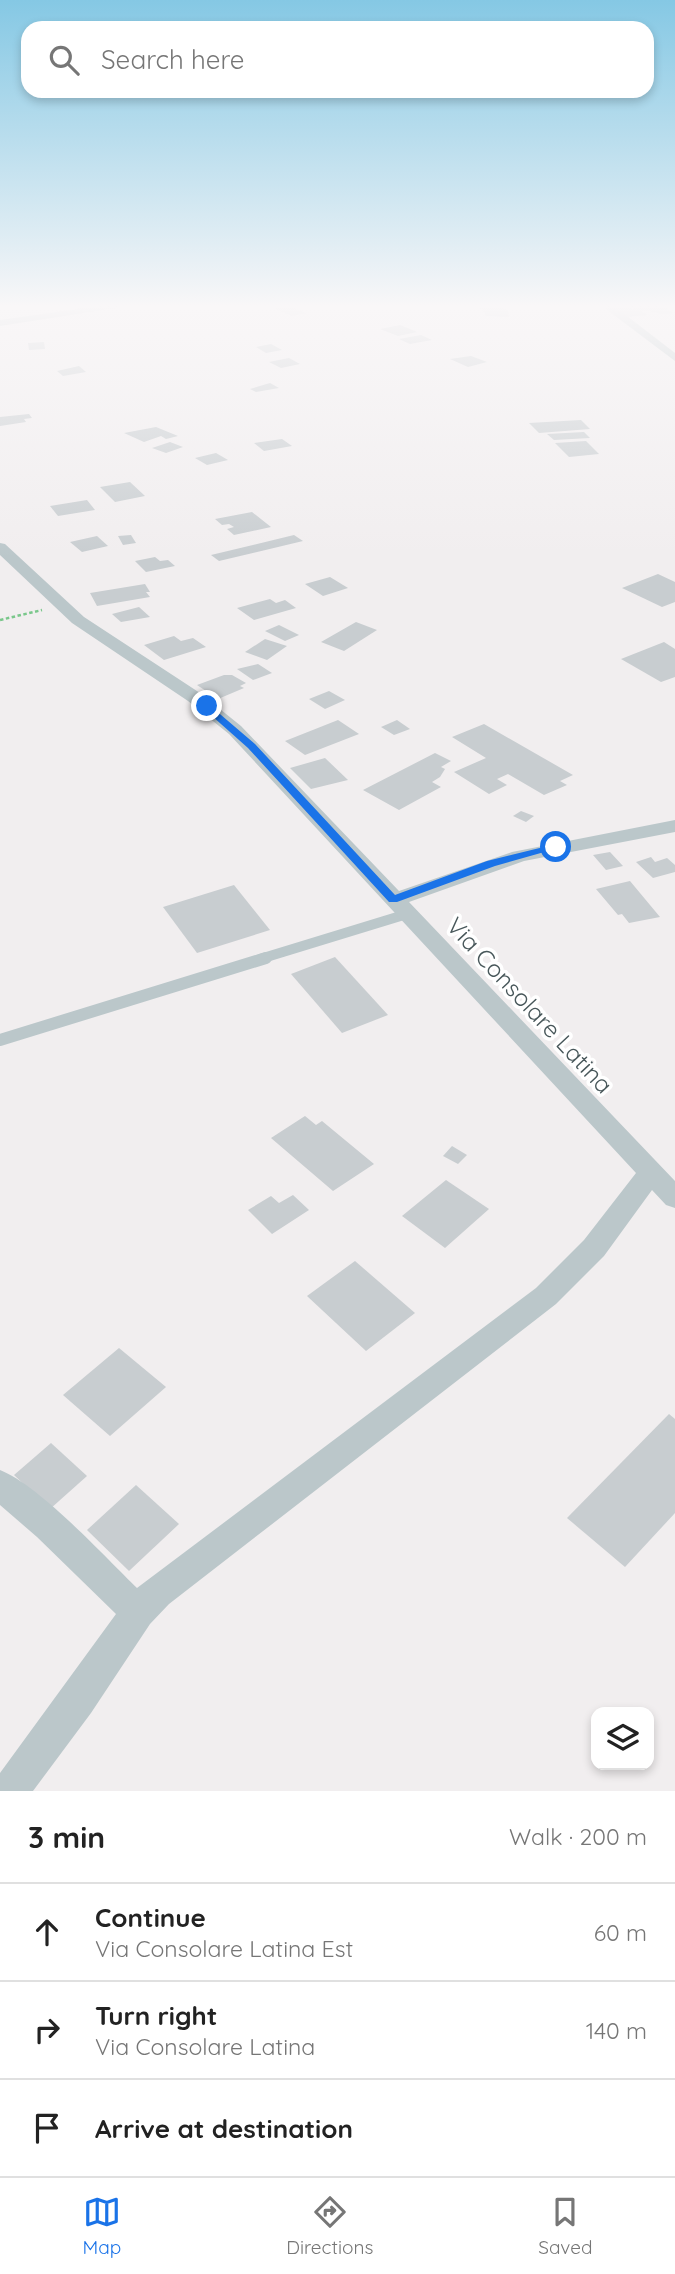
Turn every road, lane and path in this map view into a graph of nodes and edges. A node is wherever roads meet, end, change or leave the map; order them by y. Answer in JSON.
{"nodes":[{"id":1,"x":0,"y":547,"type":"edge"},
{"id":2,"x":61,"y":606,"type":"junction"},
{"id":3,"x":0,"y":620,"type":"edge"},
{"id":4,"x":675,"y":826,"type":"edge"},
{"id":5,"x":400,"y":907,"type":"junction"},
{"id":6,"x":0,"y":1040,"type":"edge"},
{"id":7,"x":651,"y":1172,"type":"junction"},
{"id":8,"x":675,"y":1198,"type":"edge"},
{"id":9,"x":0,"y":1485,"type":"edge"},
{"id":10,"x":138,"y":1612,"type":"junction"},
{"id":11,"x":10,"y":1791,"type":"edge"}],
"edges":[{"from":1,"to":2,"type":"street","name":"Via Consolare Latina"},
{"from":2,"to":3,"type":"path"},
{"from":2,"to":5,"type":"street","name":"Via Consolare Latina"},
{"from":4,"to":5,"type":"street"},
{"from":5,"to":6,"type":"lane"},
{"from":5,"to":7,"type":"street","name":"Via Consolare Latina"},
{"from":7,"to":8,"type":"street","name":"Via Consolare Latina"},
{"from":7,"to":10,"type":"street"},
{"from":9,"to":10,"type":"street"},
{"from":10,"to":11,"type":"street"}]}
